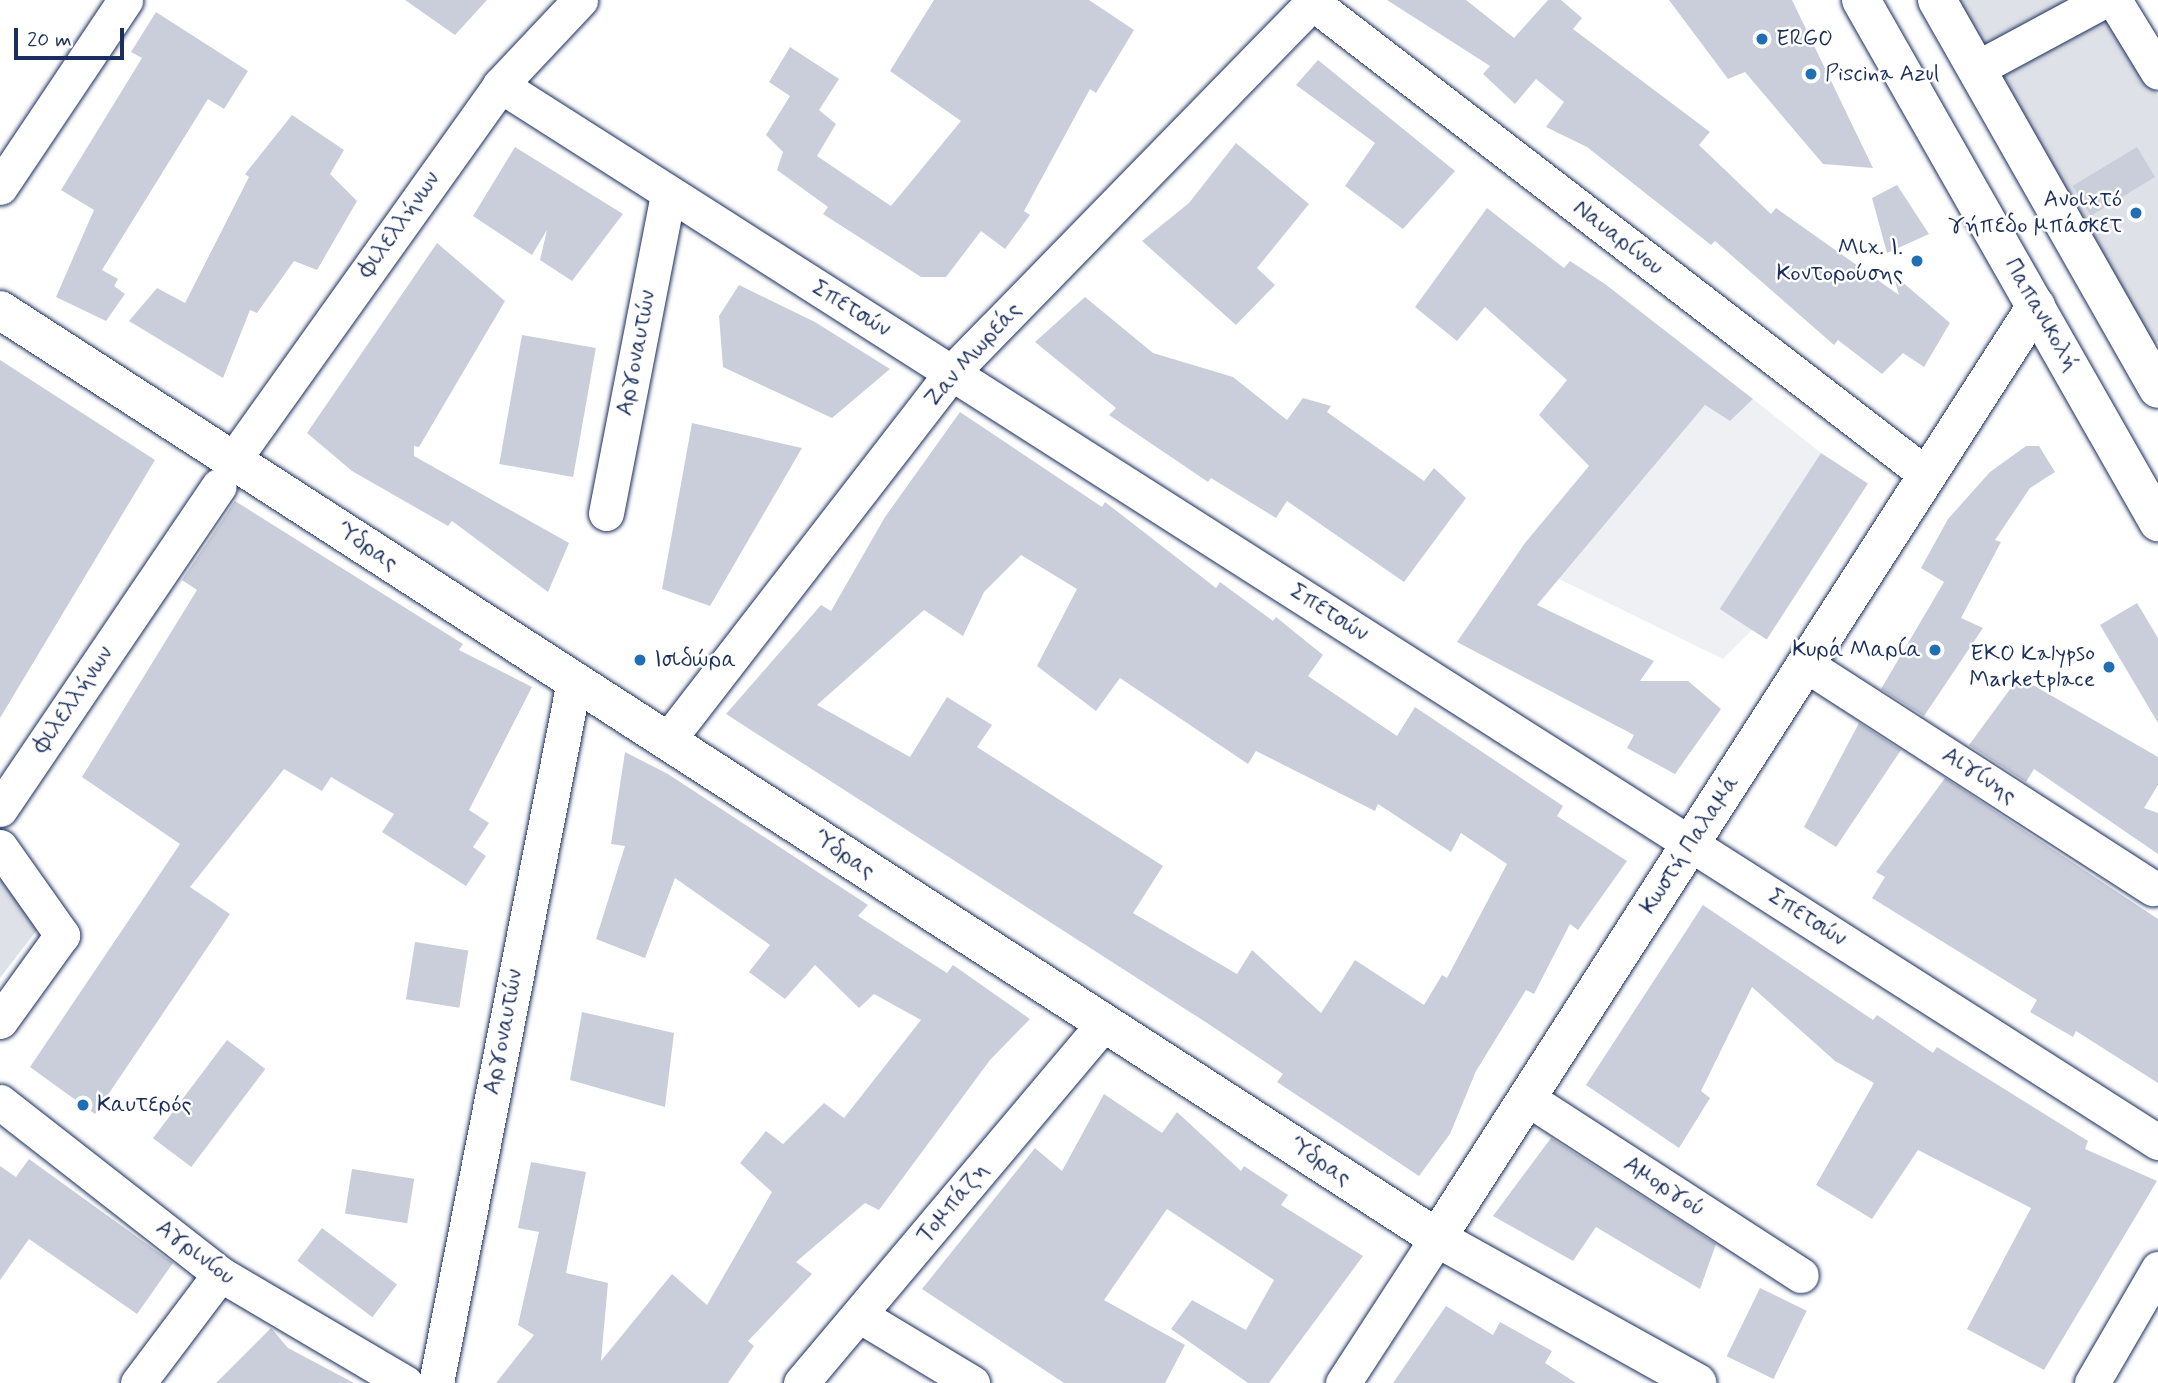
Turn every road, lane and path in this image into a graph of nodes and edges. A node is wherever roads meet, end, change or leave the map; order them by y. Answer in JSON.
{"nodes":[{"id":1,"x":125,"y":0,"type":"edge"},
{"id":2,"x":580,"y":0,"type":"edge"},
{"id":3,"x":1861,"y":0,"type":"edge"},
{"id":4,"x":1937,"y":0,"type":"edge"},
{"id":5,"x":2104,"y":0,"type":"edge"},
{"id":6,"x":2115,"y":0,"type":"edge"},
{"id":7,"x":1312,"y":1,"type":"edge"},
{"id":8,"x":1976,"y":69,"type":"junction"},
{"id":9,"x":2158,"y":72,"type":"edge"},
{"id":10,"x":499,"y":85,"type":"junction"},
{"id":11,"x":0,"y":187,"type":"edge"},
{"id":12,"x":668,"y":193,"type":"junction"},
{"id":13,"x":2036,"y":306,"type":"junction"},
{"id":14,"x":0,"y":310,"type":"edge"},
{"id":15,"x":951,"y":373,"type":"junction"},
{"id":16,"x":2154,"y":373,"type":"edge"},
{"id":17,"x":226,"y":473,"type":"junction"},
{"id":18,"x":1927,"y":475,"type":"junction"},
{"id":19,"x":606,"y":513,"type":"dead end"},
{"id":20,"x":2158,"y":522,"type":"edge"},
{"id":21,"x":1805,"y":664,"type":"junction"},
{"id":22,"x":574,"y":681,"type":"junction"},
{"id":23,"x":667,"y":741,"type":"junction"},
{"id":24,"x":0,"y":809,"type":"edge"},
{"id":25,"x":1690,"y":844,"type":"junction"},
{"id":26,"x":0,"y":847,"type":"edge"},
{"id":27,"x":2153,"y":888,"type":"dead end"},
{"id":28,"x":0,"y":1021,"type":"edge"},
{"id":29,"x":1104,"y":1023,"type":"junction"},
{"id":30,"x":1527,"y":1098,"type":"junction"},
{"id":31,"x":0,"y":1102,"type":"edge"},
{"id":32,"x":2158,"y":1142,"type":"edge"},
{"id":33,"x":1437,"y":1238,"type":"junction"},
{"id":34,"x":2158,"y":1269,"type":"edge"},
{"id":35,"x":220,"y":1275,"type":"junction"},
{"id":36,"x":1801,"y":1275,"type":"dead end"},
{"id":37,"x":859,"y":1315,"type":"junction"},
{"id":38,"x":138,"y":1383,"type":"edge"},
{"id":39,"x":405,"y":1383,"type":"edge"},
{"id":40,"x":436,"y":1383,"type":"edge"},
{"id":41,"x":801,"y":1383,"type":"edge"},
{"id":42,"x":972,"y":1383,"type":"edge"},
{"id":43,"x":1343,"y":1383,"type":"edge"},
{"id":44,"x":1697,"y":1383,"type":"edge"},
{"id":45,"x":2092,"y":1383,"type":"edge"}],
"edges":[{"from":1,"to":11,"type":"street"},
{"from":2,"to":10,"type":"street","name":"Φιλελλήνων"},
{"from":3,"to":13,"type":"street","name":"Παπανικολή"},
{"from":4,"to":8,"type":"street"},
{"from":5,"to":8,"type":"street"},
{"from":6,"to":9,"type":"street"},
{"from":7,"to":15,"type":"street","name":"Ζαν Μωρεάς"},
{"from":7,"to":18,"type":"street","name":"Ναυαρίνου"},
{"from":8,"to":16,"type":"street"},
{"from":10,"to":12,"type":"street","name":"Σπετσών"},
{"from":10,"to":17,"type":"street","name":"Φιλελλήνων"},
{"from":12,"to":15,"type":"street","name":"Σπετσών"},
{"from":12,"to":19,"type":"street","name":"Αργοναυτών"},
{"from":13,"to":18,"type":"street","name":"Κωστή Παλαμά"},
{"from":13,"to":20,"type":"street","name":"Παπανικολή"},
{"from":14,"to":17,"type":"street","name":"Ύδρας"},
{"from":15,"to":23,"type":"street","name":"Ζαν Μωρεάς"},
{"from":15,"to":25,"type":"street","name":"Σπετσών"},
{"from":17,"to":22,"type":"street","name":"Ύδρας"},
{"from":17,"to":24,"type":"street","name":"Φιλελλήνων"},
{"from":18,"to":21,"type":"street","name":"Κωστή Παλαμά"},
{"from":21,"to":25,"type":"street","name":"Κωστή Παλαμά"},
{"from":21,"to":27,"type":"street","name":"Αιγίνης"},
{"from":22,"to":23,"type":"street","name":"Ύδρας"},
{"from":22,"to":40,"type":"street","name":"Αργοναυτών"},
{"from":23,"to":29,"type":"street","name":"Ύδρας"},
{"from":25,"to":30,"type":"street","name":"Κωστή Παλαμά"},
{"from":25,"to":32,"type":"street","name":"Σπετσών"},
{"from":26,"to":28,"type":"street"},
{"from":29,"to":33,"type":"street","name":"Ύδρας"},
{"from":29,"to":37,"type":"street","name":"Τομπάζη"},
{"from":30,"to":33,"type":"street","name":"Κωστή Παλαμά"},
{"from":30,"to":36,"type":"street","name":"Αμοργού"},
{"from":31,"to":35,"type":"street","name":"Αγρινίου"},
{"from":33,"to":43,"type":"street","name":"Κωστή Παλαμά"},
{"from":33,"to":44,"type":"street","name":"Ύδρας"},
{"from":34,"to":45,"type":"street"},
{"from":35,"to":38,"type":"street"},
{"from":35,"to":39,"type":"street","name":"Αγρινίου"},
{"from":37,"to":41,"type":"street","name":"Τομπάζη"},
{"from":37,"to":42,"type":"street"}]}
